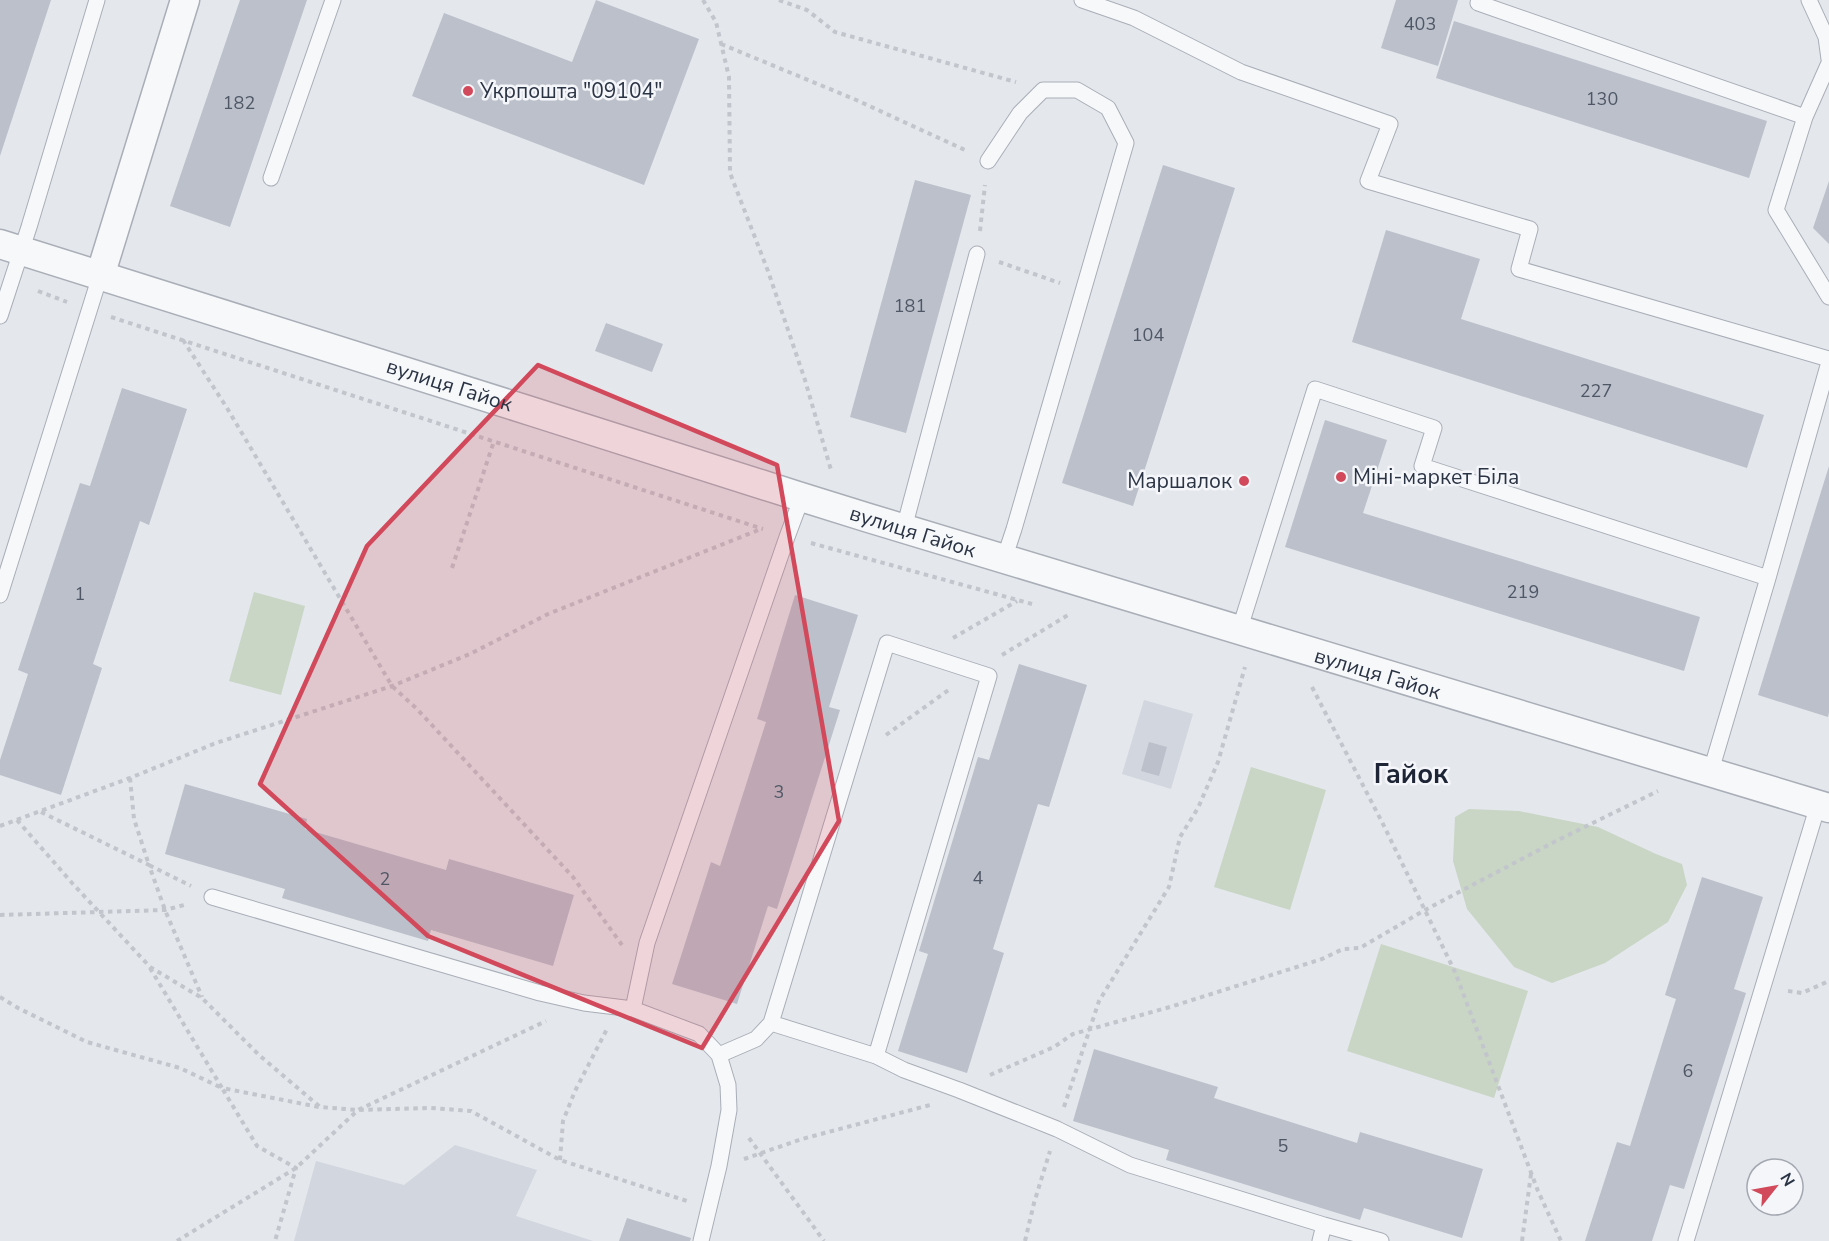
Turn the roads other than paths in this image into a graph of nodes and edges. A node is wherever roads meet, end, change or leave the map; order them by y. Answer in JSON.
{"nodes":[{"id":1,"x":97,"y":0,"type":"edge"},
{"id":2,"x":185,"y":0,"type":"edge"},
{"id":3,"x":333,"y":0,"type":"edge"},
{"id":4,"x":1082,"y":0,"type":"edge"},
{"id":5,"x":1809,"y":0,"type":"edge"},
{"id":6,"x":1478,"y":3,"type":"dead end"},
{"id":7,"x":1829,"y":61,"type":"edge"},
{"id":8,"x":1805,"y":117,"type":"junction"},
{"id":9,"x":988,"y":161,"type":"road end"},
{"id":10,"x":271,"y":178,"type":"dead end"},
{"id":11,"x":11,"y":247,"type":"edge"},
{"id":12,"x":977,"y":254,"type":"road end"},
{"id":13,"x":100,"y":276,"type":"junction"},
{"id":14,"x":1829,"y":297,"type":"edge"},
{"id":15,"x":0,"y":316,"type":"edge"},
{"id":16,"x":1829,"y":360,"type":"edge"},
{"id":17,"x":802,"y":497,"type":"junction"},
{"id":18,"x":904,"y":528,"type":"junction"},
{"id":19,"x":1004,"y":559,"type":"junction"},
{"id":20,"x":1768,"y":578,"type":"junction"},
{"id":21,"x":0,"y":595,"type":"edge"},
{"id":22,"x":1239,"y":632,"type":"junction"},
{"id":23,"x":1710,"y":774,"type":"junction"},
{"id":24,"x":1824,"y":806,"type":"edge"},
{"id":25,"x":212,"y":897,"type":"road end"},
{"id":26,"x":626,"y":1008,"type":"junction"},
{"id":27,"x":771,"y":1023,"type":"junction"},
{"id":28,"x":719,"y":1055,"type":"junction"},
{"id":29,"x":876,"y":1056,"type":"junction"},
{"id":30,"x":1324,"y":1225,"type":"junction"},
{"id":31,"x":701,"y":1241,"type":"edge"},
{"id":32,"x":1320,"y":1241,"type":"edge"},
{"id":33,"x":1381,"y":1241,"type":"edge"},
{"id":34,"x":1686,"y":1241,"type":"edge"}],
"edges":[{"from":1,"to":11,"type":"lane"},
{"from":2,"to":13,"type":"street"},
{"from":3,"to":10,"type":"lane"},
{"from":4,"to":16,"type":"lane"},
{"from":5,"to":7,"type":"lane"},
{"from":6,"to":8,"type":"lane"},
{"from":7,"to":8,"type":"lane"},
{"from":8,"to":14,"type":"lane"},
{"from":9,"to":19,"type":"lane"},
{"from":11,"to":13,"type":"street","name":"вулиця Гайок"},
{"from":11,"to":15,"type":"lane"},
{"from":12,"to":18,"type":"lane"},
{"from":13,"to":17,"type":"street","name":"вулиця Гайок"},
{"from":13,"to":21,"type":"lane"},
{"from":16,"to":20,"type":"lane"},
{"from":17,"to":18,"type":"street","name":"вулиця Гайок"},
{"from":17,"to":26,"type":"lane"},
{"from":18,"to":19,"type":"street","name":"вулиця Гайок"},
{"from":19,"to":22,"type":"street","name":"вулиця Гайок"},
{"from":20,"to":22,"type":"lane"},
{"from":20,"to":23,"type":"lane"},
{"from":22,"to":23,"type":"street","name":"вулиця Гайок"},
{"from":23,"to":24,"type":"street","name":"вулиця Гайок"},
{"from":24,"to":34,"type":"lane"},
{"from":25,"to":26,"type":"lane"},
{"from":26,"to":28,"type":"lane"},
{"from":27,"to":28,"type":"lane"},
{"from":27,"to":29,"type":"lane"},
{"from":27,"to":29,"type":"lane"},
{"from":28,"to":31,"type":"lane"},
{"from":29,"to":30,"type":"lane"},
{"from":30,"to":32,"type":"lane"},
{"from":30,"to":33,"type":"lane"}]}
